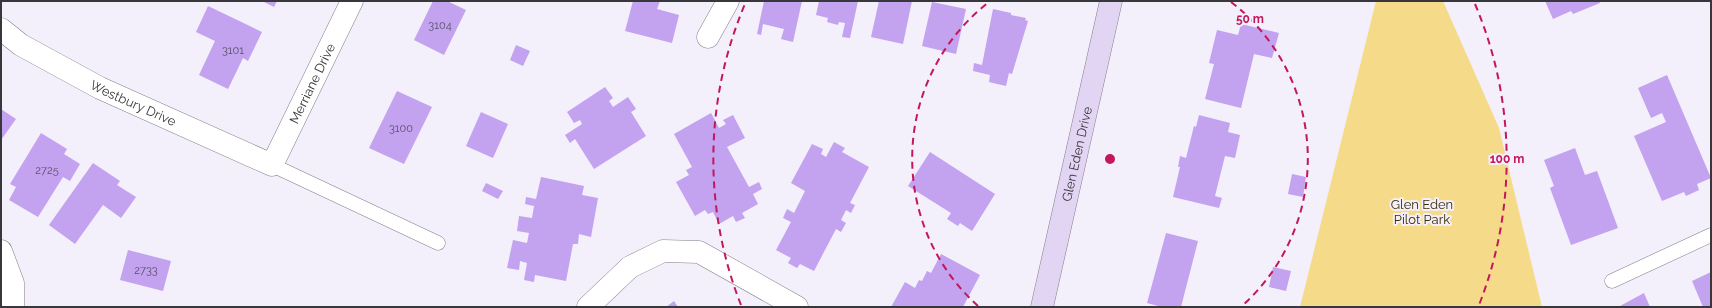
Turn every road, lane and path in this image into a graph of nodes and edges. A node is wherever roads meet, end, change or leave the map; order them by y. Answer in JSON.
{"nodes":[{"id":1,"x":352,"y":1,"type":"edge"},
{"id":2,"x":728,"y":1,"type":"edge"},
{"id":3,"x":1111,"y":1,"type":"edge"},
{"id":4,"x":1,"y":29,"type":"edge"},
{"id":5,"x":708,"y":37,"type":"dead end"},
{"id":6,"x":272,"y":165,"type":"junction"},
{"id":7,"x":1711,"y":235,"type":"edge"},
{"id":8,"x":438,"y":243,"type":"dead end"},
{"id":9,"x":1,"y":251,"type":"edge"},
{"id":10,"x":1612,"y":281,"type":"dead end"},
{"id":11,"x":13,"y":307,"type":"edge"},
{"id":12,"x":588,"y":307,"type":"edge"},
{"id":13,"x":797,"y":307,"type":"edge"},
{"id":14,"x":1042,"y":307,"type":"edge"}],
"edges":[{"from":1,"to":6,"type":"street","name":"Merriane Drive"},
{"from":2,"to":5,"type":"street"},
{"from":3,"to":14,"type":"main road","name":"Glen Eden Drive"},
{"from":4,"to":6,"type":"street","name":"Westbury Drive"},
{"from":6,"to":8,"type":"lane"},
{"from":7,"to":10,"type":"lane"},
{"from":9,"to":11,"type":"street"},
{"from":12,"to":13,"type":"street"}]}
